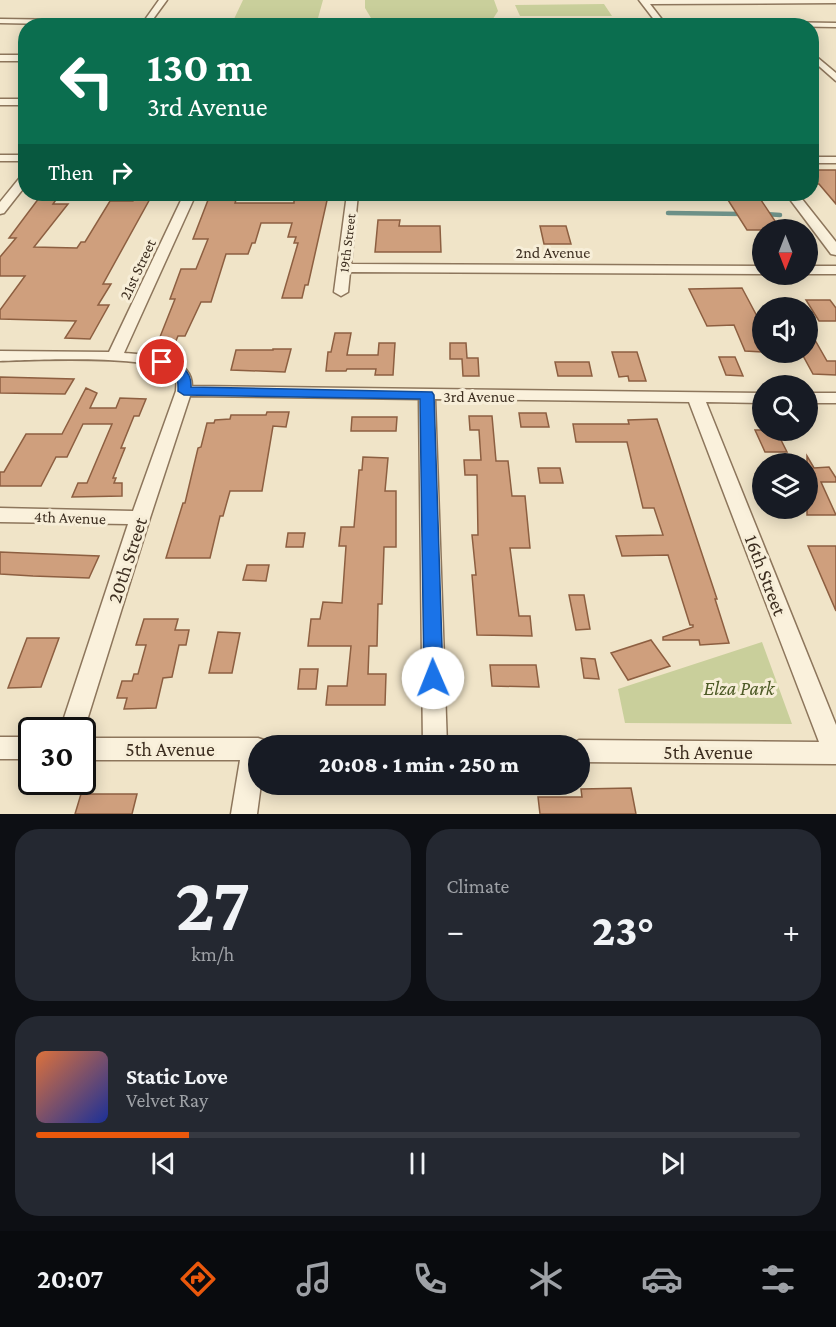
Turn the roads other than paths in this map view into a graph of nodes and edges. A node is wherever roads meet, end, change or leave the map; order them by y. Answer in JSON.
{"nodes":[{"id":1,"x":163,"y":0,"type":"edge"},
{"id":2,"x":643,"y":1,"type":"edge"},
{"id":3,"x":749,"y":1,"type":"edge"},
{"id":4,"x":836,"y":1,"type":"edge"},
{"id":5,"x":760,"y":10,"type":"dead end"},
{"id":6,"x":150,"y":18,"type":"edge"},
{"id":7,"x":657,"y":18,"type":"edge"},
{"id":8,"x":0,"y":21,"type":"edge"},
{"id":9,"x":18,"y":21,"type":"edge"},
{"id":10,"x":819,"y":25,"type":"edge"},
{"id":11,"x":836,"y":25,"type":"edge"},
{"id":12,"x":0,"y":58,"type":"edge"},
{"id":13,"x":18,"y":58,"type":"edge"},
{"id":14,"x":819,"y":59,"type":"edge"},
{"id":15,"x":825,"y":59,"type":"dead end"},
{"id":16,"x":819,"y":64,"type":"edge"},
{"id":17,"x":836,"y":78,"type":"edge"},
{"id":18,"x":0,"y":102,"type":"edge"},
{"id":19,"x":18,"y":102,"type":"edge"},
{"id":20,"x":0,"y":158,"type":"edge"},
{"id":21,"x":18,"y":158,"type":"edge"},
{"id":22,"x":819,"y":160,"type":"edge"},
{"id":23,"x":836,"y":160,"type":"edge"},
{"id":24,"x":18,"y":187,"type":"edge"},
{"id":25,"x":187,"y":201,"type":"edge"},
{"id":26,"x":351,"y":201,"type":"edge"},
{"id":27,"x":799,"y":201,"type":"edge"},
{"id":28,"x":0,"y":210,"type":"edge"},
{"id":29,"x":830,"y":234,"type":"edge"},
{"id":30,"x":836,"y":252,"type":"edge"},
{"id":31,"x":343,"y":268,"type":"junction"},
{"id":32,"x":752,"y":270,"type":"edge"},
{"id":33,"x":818,"y":270,"type":"edge"},
{"id":34,"x":836,"y":270,"type":"edge"},
{"id":35,"x":341,"y":292,"type":"dead end"},
{"id":36,"x":0,"y":356,"type":"edge"},
{"id":37,"x":114,"y":358,"type":"junction"},
{"id":38,"x":184,"y":391,"type":"junction"},
{"id":39,"x":427,"y":395,"type":"junction"},
{"id":40,"x":696,"y":398,"type":"junction"},
{"id":41,"x":752,"y":398,"type":"edge"},
{"id":42,"x":818,"y":398,"type":"edge"},
{"id":43,"x":836,"y":398,"type":"edge"},
{"id":44,"x":0,"y":515,"type":"edge"},
{"id":45,"x":140,"y":518,"type":"junction"},
{"id":46,"x":76,"y":717,"type":"edge"},
{"id":47,"x":435,"y":735,"type":"edge"},
{"id":48,"x":0,"y":748,"type":"edge"},
{"id":49,"x":18,"y":748,"type":"edge"},
{"id":50,"x":96,"y":749,"type":"edge"},
{"id":51,"x":248,"y":749,"type":"edge"},
{"id":52,"x":590,"y":752,"type":"edge"},
{"id":53,"x":835,"y":753,"type":"edge"},
{"id":54,"x":248,"y":792,"type":"edge"},
{"id":55,"x":244,"y":814,"type":"edge"}],
"edges":[{"from":1,"to":6,"type":"street"},
{"from":2,"to":3,"type":"street"},
{"from":2,"to":7,"type":"street"},
{"from":3,"to":4,"type":"street"},
{"from":3,"to":5,"type":"street"},
{"from":8,"to":9,"type":"street"},
{"from":10,"to":11,"type":"street"},
{"from":12,"to":13,"type":"street"},
{"from":14,"to":15,"type":"street"},
{"from":16,"to":17,"type":"street"},
{"from":18,"to":19,"type":"street"},
{"from":20,"to":21,"type":"street"},
{"from":22,"to":23,"type":"street"},
{"from":24,"to":28,"type":"street"},
{"from":25,"to":37,"type":"street","name":"21st Street"},
{"from":26,"to":31,"type":"street","name":"19th Street"},
{"from":27,"to":29,"type":"street"},
{"from":29,"to":30,"type":"street"},
{"from":31,"to":32,"type":"street","name":"2nd Avenue"},
{"from":31,"to":35,"type":"street","name":"19th Street"},
{"from":33,"to":34,"type":"street"},
{"from":36,"to":37,"type":"street"},
{"from":37,"to":38,"type":"street"},
{"from":38,"to":39,"type":"street","name":"3rd Avenue"},
{"from":38,"to":45,"type":"street","name":"20th Street"},
{"from":39,"to":40,"type":"street","name":"3rd Avenue"},
{"from":39,"to":47,"type":"street"},
{"from":40,"to":41,"type":"street","name":"3rd Avenue"},
{"from":40,"to":53,"type":"street","name":"16th Street"},
{"from":42,"to":43,"type":"street"},
{"from":44,"to":45,"type":"street","name":"4th Avenue"},
{"from":45,"to":46,"type":"street","name":"20th Street"},
{"from":48,"to":49,"type":"street"},
{"from":50,"to":51,"type":"street","name":"5th Avenue"},
{"from":52,"to":53,"type":"street","name":"5th Avenue"},
{"from":54,"to":55,"type":"street"}]}
